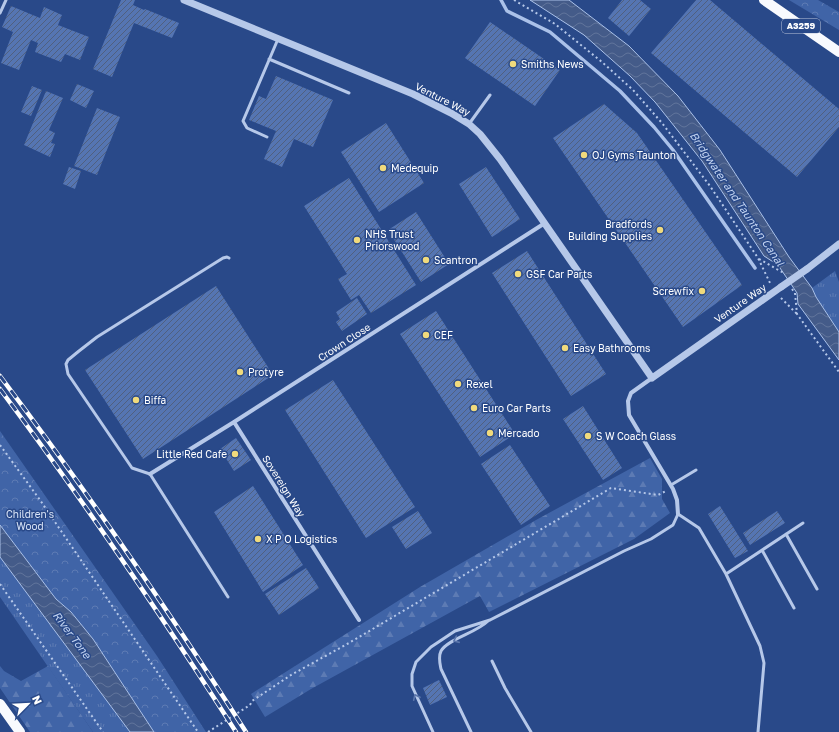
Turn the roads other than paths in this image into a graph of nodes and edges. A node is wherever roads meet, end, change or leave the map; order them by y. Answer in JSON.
{"nodes":[{"id":1,"x":6,"y":0,"type":"edge"},
{"id":2,"x":184,"y":0,"type":"edge"},
{"id":3,"x":764,"y":0,"type":"edge"},
{"id":4,"x":0,"y":13,"type":"edge"},
{"id":5,"x":278,"y":40,"type":"junction"},
{"id":6,"x":839,"y":52,"type":"edge"},
{"id":7,"x":269,"y":60,"type":"junction"},
{"id":8,"x":349,"y":93,"type":"dead end"},
{"id":9,"x":490,"y":95,"type":"dead end"},
{"id":10,"x":469,"y":124,"type":"junction"},
{"id":11,"x":267,"y":137,"type":"dead end"},
{"id":12,"x":546,"y":223,"type":"junction"},
{"id":13,"x":839,"y":244,"type":"edge"},
{"id":14,"x":229,"y":258,"type":"dead end"},
{"id":15,"x":652,"y":378,"type":"junction"},
{"id":16,"x":234,"y":422,"type":"junction"},
{"id":17,"x":696,"y":470,"type":"dead end"},
{"id":18,"x":150,"y":474,"type":"junction"},
{"id":19,"x":672,"y":487,"type":"junction"},
{"id":20,"x":678,"y":514,"type":"junction"},
{"id":21,"x":803,"y":523,"type":"dead end"},
{"id":22,"x":786,"y":534,"type":"junction"},
{"id":23,"x":762,"y":550,"type":"junction"},
{"id":24,"x":726,"y":574,"type":"junction"},
{"id":25,"x":817,"y":589,"type":"dead end"},
{"id":26,"x":228,"y":597,"type":"dead end"},
{"id":27,"x":794,"y":608,"type":"dead end"},
{"id":28,"x":359,"y":620,"type":"dead end"},
{"id":29,"x":490,"y":620,"type":"junction"},
{"id":30,"x":492,"y":661,"type":"dead end"},
{"id":31,"x":0,"y":704,"type":"edge"},
{"id":32,"x":20,"y":732,"type":"edge"},
{"id":33,"x":433,"y":732,"type":"edge"},
{"id":34,"x":471,"y":732,"type":"edge"},
{"id":35,"x":531,"y":732,"type":"edge"},
{"id":36,"x":758,"y":732,"type":"edge"}],
"edges":[{"from":1,"to":4,"type":"lane"},
{"from":2,"to":5,"type":"street","name":"Venture Way"},
{"from":3,"to":6,"type":"main road","number":"A3259"},
{"from":5,"to":7,"type":"lane"},
{"from":5,"to":10,"type":"street","name":"Venture Way"},
{"from":7,"to":8,"type":"lane"},
{"from":7,"to":11,"type":"lane"},
{"from":9,"to":10,"type":"lane"},
{"from":10,"to":12,"type":"street","name":"Venture Way"},
{"from":12,"to":15,"type":"street","name":"Venture Way"},
{"from":12,"to":16,"type":"street","name":"Crown Close"},
{"from":13,"to":15,"type":"street","name":"Venture Way","bridge":true},
{"from":14,"to":18,"type":"lane"},
{"from":15,"to":19,"type":"street","name":"Venture Way"},
{"from":16,"to":18,"type":"street","name":"Crown Close"},
{"from":16,"to":28,"type":"street","name":"Sovereign Way"},
{"from":17,"to":19,"type":"lane"},
{"from":18,"to":26,"type":"lane"},
{"from":19,"to":20,"type":"street","name":"Venture Way"},
{"from":20,"to":24,"type":"lane"},
{"from":20,"to":29,"type":"lane"},
{"from":21,"to":22,"type":"lane"},
{"from":22,"to":23,"type":"lane"},
{"from":22,"to":25,"type":"lane"},
{"from":23,"to":24,"type":"lane"},
{"from":23,"to":27,"type":"lane"},
{"from":24,"to":36,"type":"lane"},
{"from":33,"to":29,"type":"lane","one_way":true},
{"from":29,"to":34,"type":"lane","one_way":true},
{"from":30,"to":35,"type":"lane"},
{"from":31,"to":32,"type":"main road"}]}
